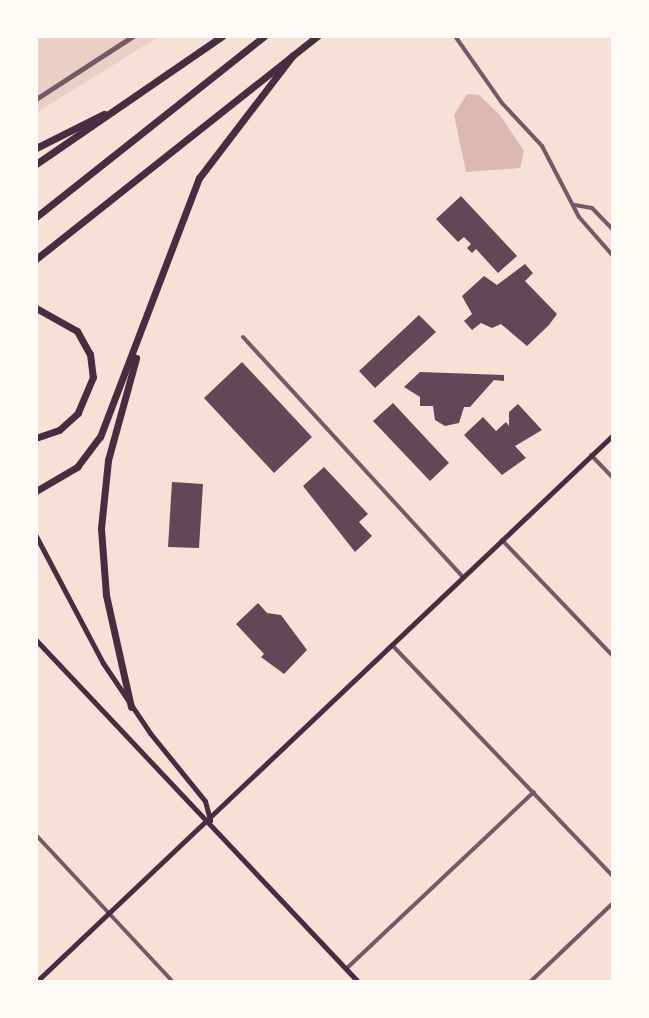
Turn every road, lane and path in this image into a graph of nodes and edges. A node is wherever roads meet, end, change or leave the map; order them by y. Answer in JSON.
{"nodes":[{"id":1,"x":133,"y":36,"type":"edge"},
{"id":2,"x":222,"y":36,"type":"edge"},
{"id":3,"x":264,"y":36,"type":"edge"},
{"id":4,"x":317,"y":36,"type":"edge"},
{"id":5,"x":455,"y":36,"type":"edge"},
{"id":6,"x":293,"y":55,"type":"junction"},
{"id":7,"x":36,"y":99,"type":"edge"},
{"id":8,"x":117,"y":108,"type":"junction"},
{"id":9,"x":36,"y":148,"type":"edge"},
{"id":10,"x":36,"y":164,"type":"edge"},
{"id":11,"x":575,"y":205,"type":"junction"},
{"id":12,"x":36,"y":217,"type":"edge"},
{"id":13,"x":613,"y":230,"type":"edge"},
{"id":14,"x":613,"y":256,"type":"edge"},
{"id":15,"x":36,"y":259,"type":"edge"},
{"id":16,"x":151,"y":306,"type":"junction"},
{"id":17,"x":36,"y":308,"type":"edge"},
{"id":18,"x":243,"y":337,"type":"dead end"},
{"id":19,"x":613,"y":435,"type":"edge"},
{"id":20,"x":36,"y":438,"type":"edge"},
{"id":21,"x":591,"y":455,"type":"junction"},
{"id":22,"x":613,"y":478,"type":"edge"},
{"id":23,"x":36,"y":491,"type":"edge"},
{"id":24,"x":36,"y":536,"type":"edge"},
{"id":25,"x":502,"y":540,"type":"junction"},
{"id":26,"x":463,"y":577,"type":"junction"},
{"id":27,"x":36,"y":640,"type":"edge"},
{"id":28,"x":392,"y":645,"type":"junction"},
{"id":29,"x":613,"y":656,"type":"edge"},
{"id":30,"x":131,"y":707,"type":"junction"},
{"id":31,"x":534,"y":792,"type":"junction"},
{"id":32,"x":210,"y":820,"type":"junction"},
{"id":33,"x":36,"y":835,"type":"edge"},
{"id":34,"x":613,"y":876,"type":"edge"},
{"id":35,"x":613,"y":903,"type":"edge"},
{"id":36,"x":110,"y":914,"type":"junction"},
{"id":37,"x":346,"y":969,"type":"junction"},
{"id":38,"x":36,"y":982,"type":"edge"},
{"id":39,"x":173,"y":982,"type":"edge"},
{"id":40,"x":358,"y":982,"type":"edge"},
{"id":41,"x":530,"y":982,"type":"edge"}],
"edges":[{"from":1,"to":7,"type":"street"},
{"from":2,"to":8,"type":"highway"},
{"from":3,"to":12,"type":"highway"},
{"from":4,"to":6,"type":"highway"},
{"from":5,"to":11,"type":"street"},
{"from":6,"to":15,"type":"highway"},
{"from":6,"to":16,"type":"highway"},
{"from":8,"to":9,"type":"highway"},
{"from":8,"to":10,"type":"highway"},
{"from":11,"to":13,"type":"street"},
{"from":11,"to":14,"type":"street"},
{"from":16,"to":23,"type":"highway"},
{"from":16,"to":30,"type":"highway"},
{"from":17,"to":20,"type":"highway"},
{"from":18,"to":26,"type":"street"},
{"from":19,"to":21,"type":"main road"},
{"from":21,"to":22,"type":"street"},
{"from":21,"to":25,"type":"main road"},
{"from":24,"to":30,"type":"main road"},
{"from":25,"to":26,"type":"main road"},
{"from":25,"to":29,"type":"street"},
{"from":26,"to":28,"type":"main road"},
{"from":27,"to":32,"type":"main road"},
{"from":28,"to":31,"type":"street"},
{"from":28,"to":32,"type":"main road"},
{"from":30,"to":32,"type":"main road"},
{"from":31,"to":34,"type":"street"},
{"from":31,"to":37,"type":"street"},
{"from":32,"to":36,"type":"main road"},
{"from":32,"to":37,"type":"main road"},
{"from":33,"to":36,"type":"street"},
{"from":35,"to":41,"type":"street"},
{"from":36,"to":38,"type":"main road"},
{"from":36,"to":39,"type":"street"},
{"from":37,"to":40,"type":"main road"}]}
